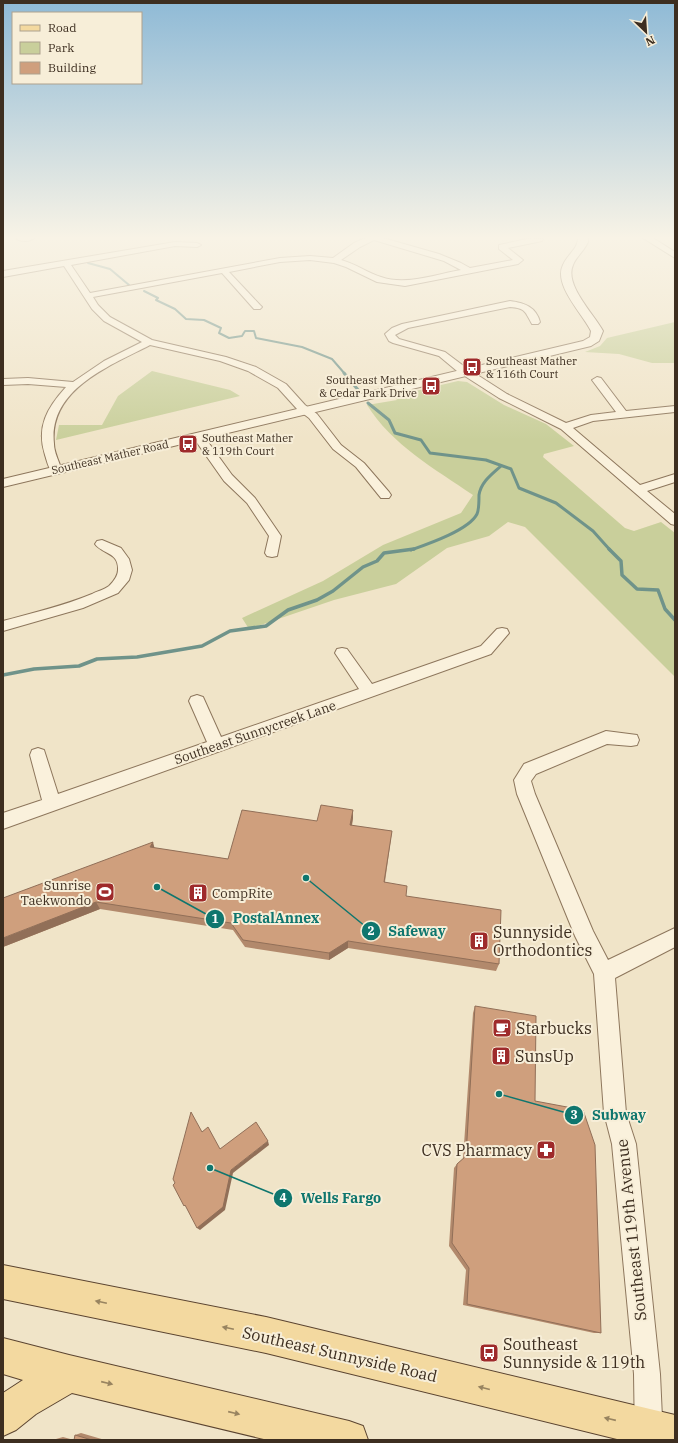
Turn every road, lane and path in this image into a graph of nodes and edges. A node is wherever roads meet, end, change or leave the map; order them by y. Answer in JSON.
{"nodes":[{"id":1,"x":93,"y":305,"type":"edge"},
{"id":2,"x":504,"y":305,"type":"edge"},
{"id":3,"x":522,"y":305,"type":"edge"},
{"id":4,"x":581,"y":305,"type":"edge"},
{"id":5,"x":535,"y":322,"type":"dead end"},
{"id":6,"x":148,"y":342,"type":"junction"},
{"id":7,"x":467,"y":373,"type":"junction"},
{"id":8,"x":597,"y":380,"type":"dead end"},
{"id":9,"x":3,"y":382,"type":"edge"},
{"id":10,"x":73,"y":385,"type":"junction"},
{"id":11,"x":675,"y":409,"type":"edge"},
{"id":12,"x":306,"y":411,"type":"junction"},
{"id":13,"x":623,"y":414,"type":"junction"},
{"id":14,"x":565,"y":427,"type":"junction"},
{"id":15,"x":199,"y":437,"type":"junction"},
{"id":16,"x":56,"y":470,"type":"junction"},
{"id":17,"x":675,"y":478,"type":"edge"},
{"id":18,"x":3,"y":483,"type":"edge"},
{"id":19,"x":638,"y":490,"type":"junction"},
{"id":20,"x":385,"y":495,"type":"dead end"},
{"id":21,"x":675,"y":521,"type":"edge"},
{"id":22,"x":102,"y":544,"type":"dead end"},
{"id":23,"x":272,"y":553,"type":"dead end"},
{"id":24,"x":3,"y":626,"type":"edge"},
{"id":25,"x":502,"y":633,"type":"dead end"},
{"id":26,"x":342,"y":653,"type":"dead end"},
{"id":27,"x":369,"y":692,"type":"junction"},
{"id":28,"x":197,"y":701,"type":"dead end"},
{"id":29,"x":630,"y":740,"type":"dead end"},
{"id":30,"x":217,"y":745,"type":"junction"},
{"id":31,"x":38,"y":755,"type":"dead end"},
{"id":32,"x":52,"y":804,"type":"junction"},
{"id":33,"x":3,"y":821,"type":"edge"},
{"id":34,"x":675,"y":936,"type":"edge"},
{"id":35,"x":604,"y":973,"type":"junction"},
{"id":36,"x":3,"y":1282,"type":"edge"},
{"id":37,"x":3,"y":1356,"type":"edge"},
{"id":38,"x":69,"y":1374,"type":"junction"},
{"id":39,"x":3,"y":1417,"type":"edge"},
{"id":40,"x":657,"y":1434,"type":"edge"},
{"id":41,"x":349,"y":1440,"type":"edge"}],
"edges":[{"from":1,"to":6,"type":"street"},
{"from":2,"to":7,"type":"street"},
{"from":3,"to":5,"type":"street"},
{"from":4,"to":7,"type":"street","name":"Southeast Mather Road"},
{"from":6,"to":10,"type":"street"},
{"from":6,"to":12,"type":"street"},
{"from":7,"to":12,"type":"street","name":"Southeast Mather Road"},
{"from":7,"to":14,"type":"street"},
{"from":8,"to":13,"type":"street"},
{"from":9,"to":10,"type":"street"},
{"from":10,"to":16,"type":"street"},
{"from":11,"to":13,"type":"street"},
{"from":12,"to":15,"type":"street","name":"Southeast Mather Road"},
{"from":12,"to":20,"type":"street"},
{"from":13,"to":14,"type":"street"},
{"from":14,"to":19,"type":"street"},
{"from":15,"to":16,"type":"street","name":"Southeast Mather Road"},
{"from":15,"to":23,"type":"street"},
{"from":16,"to":18,"type":"street","name":"Southeast Mather Road"},
{"from":17,"to":19,"type":"street"},
{"from":19,"to":21,"type":"street"},
{"from":22,"to":24,"type":"street"},
{"from":25,"to":27,"type":"street","name":"Southeast Sunnycreek Lane"},
{"from":26,"to":27,"type":"street"},
{"from":27,"to":30,"type":"street","name":"Southeast Sunnycreek Lane"},
{"from":28,"to":30,"type":"street"},
{"from":29,"to":35,"type":"street"},
{"from":30,"to":32,"type":"street","name":"Southeast Sunnycreek Lane"},
{"from":31,"to":32,"type":"street"},
{"from":32,"to":33,"type":"street","name":"Southeast Sunnycreek Lane"},
{"from":34,"to":35,"type":"street"},
{"from":35,"to":40,"type":"street","name":"Southeast 119th Avenue"},
{"from":40,"to":36,"type":"main road","name":"Southeast Sunnyside Road","one_way":true},
{"from":37,"to":38,"type":"main road"},
{"from":38,"to":39,"type":"main road"},
{"from":38,"to":41,"type":"main road","one_way":true}]}
